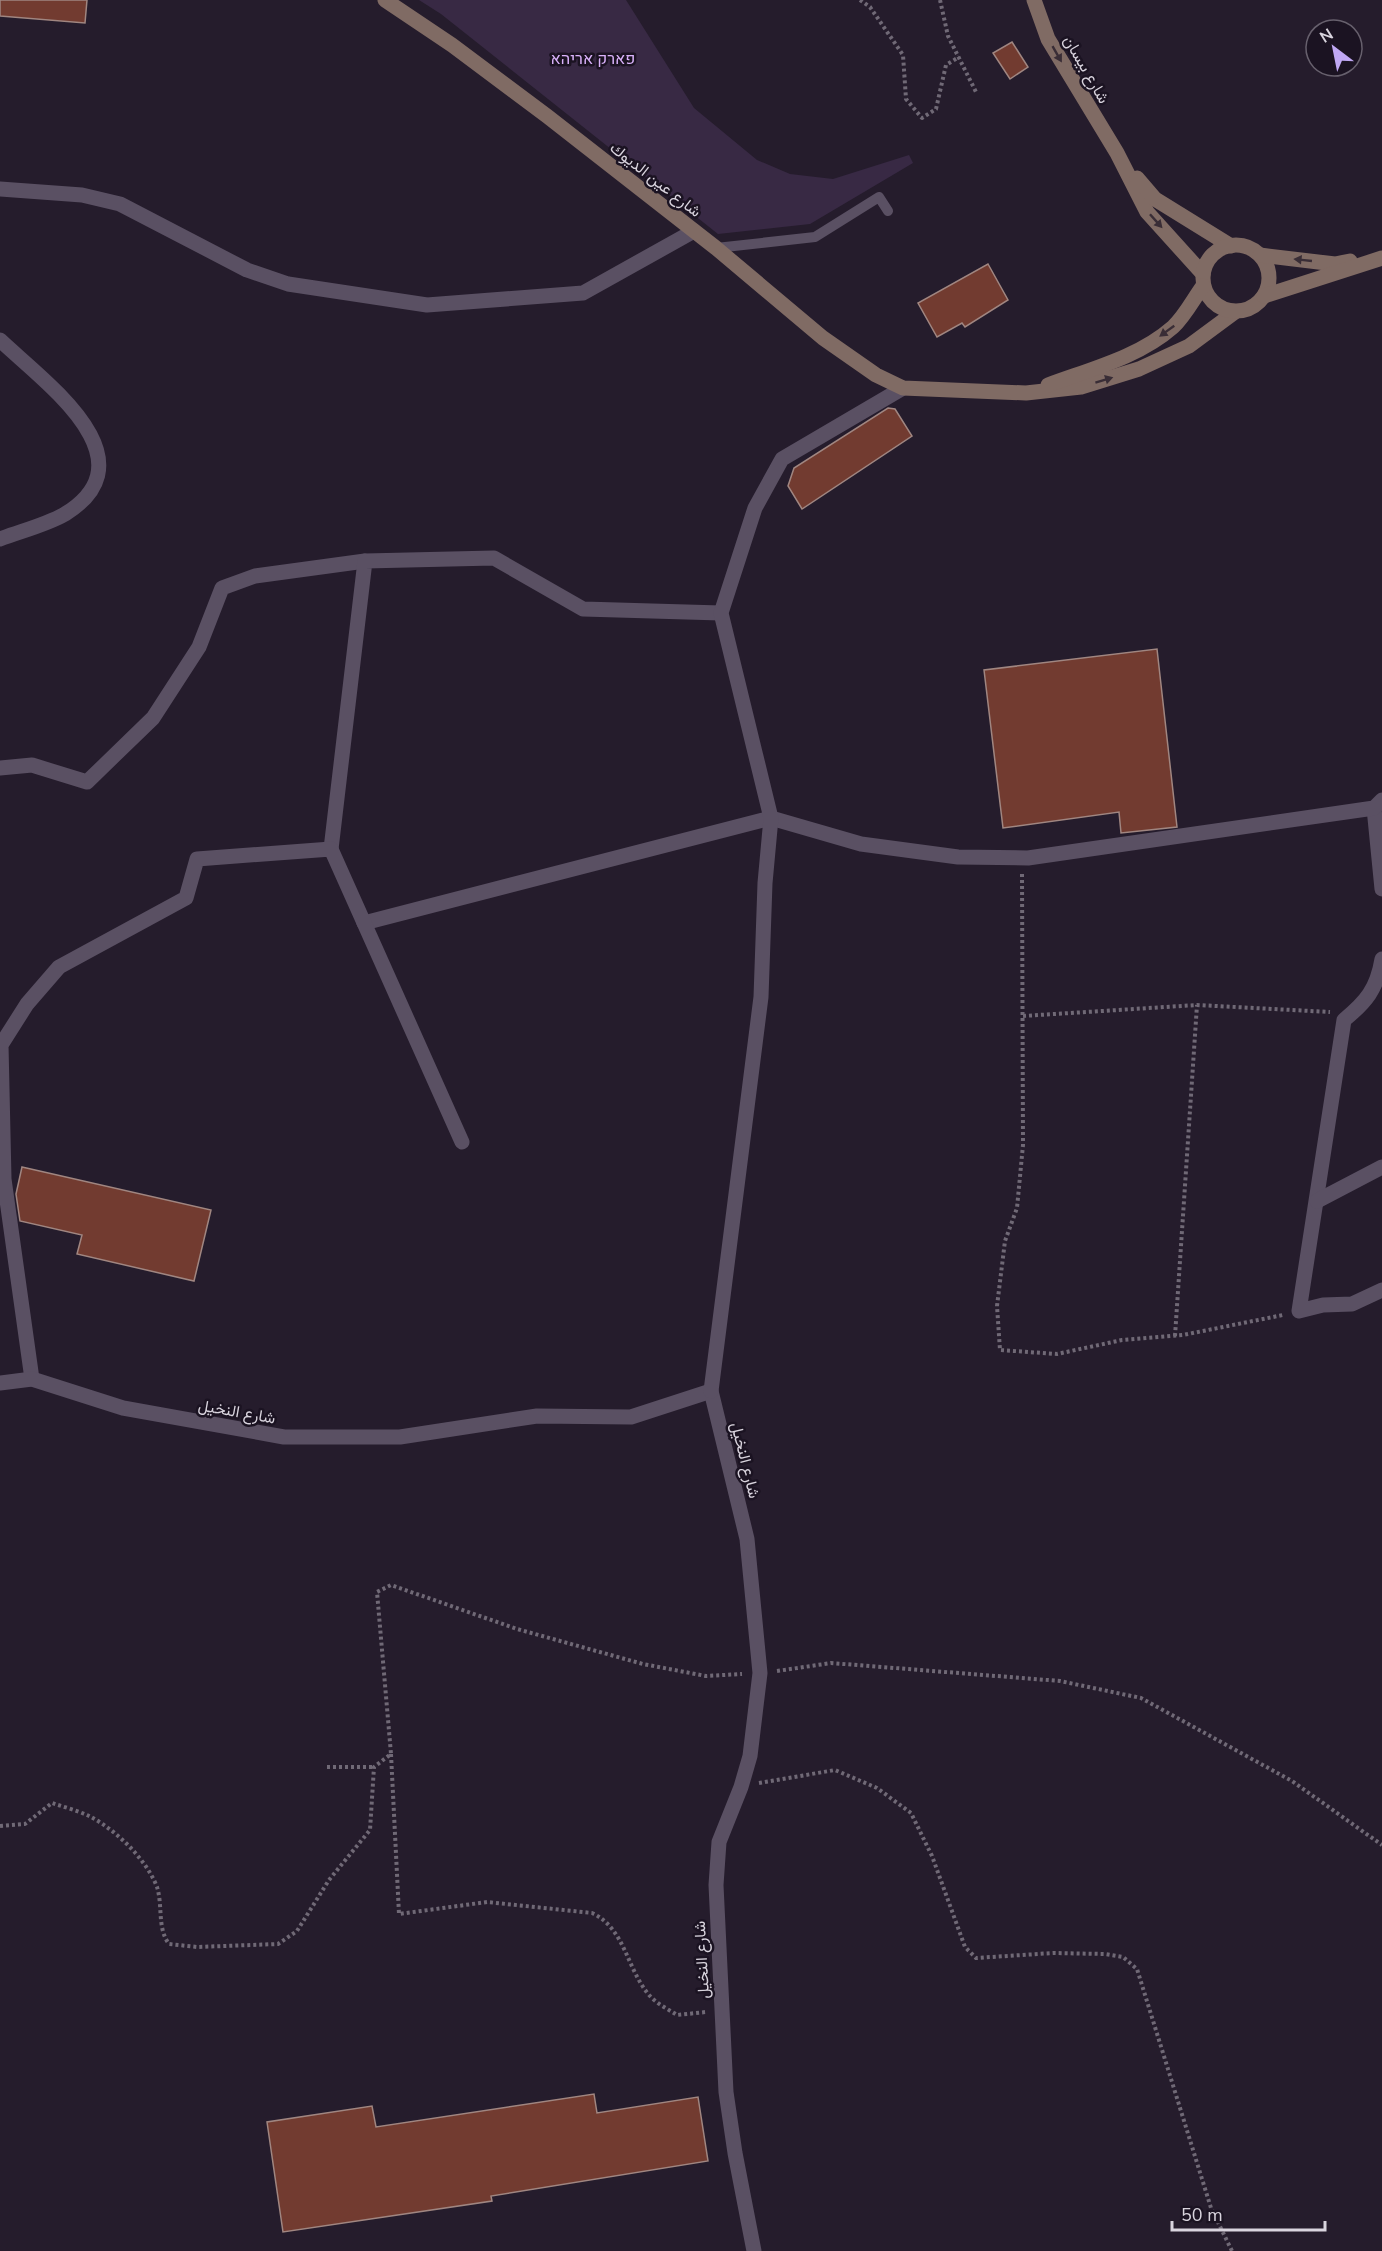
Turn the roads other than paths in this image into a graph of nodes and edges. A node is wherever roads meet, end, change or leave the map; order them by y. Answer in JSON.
{"nodes":[{"id":1,"x":385,"y":0,"type":"edge"},
{"id":2,"x":1034,"y":0,"type":"edge"},
{"id":3,"x":1117,"y":153,"type":"junction"},
{"id":4,"x":0,"y":189,"type":"edge"},
{"id":5,"x":888,"y":211,"type":"dead end"},
{"id":6,"x":694,"y":231,"type":"junction"},
{"id":7,"x":1231,"y":246,"type":"junction"},
{"id":8,"x":716,"y":248,"type":"junction"},
{"id":9,"x":1260,"y":255,"type":"junction"},
{"id":10,"x":1382,"y":257,"type":"edge"},
{"id":11,"x":1203,"y":280,"type":"junction"},
{"id":12,"x":1264,"y":296,"type":"junction"},
{"id":13,"x":1236,"y":312,"type":"junction"},
{"id":14,"x":0,"y":340,"type":"edge"},
{"id":15,"x":903,"y":388,"type":"junction"},
{"id":16,"x":1026,"y":393,"type":"junction"},
{"id":17,"x":0,"y":539,"type":"edge"},
{"id":18,"x":365,"y":561,"type":"junction"},
{"id":19,"x":721,"y":613,"type":"junction"},
{"id":20,"x":0,"y":768,"type":"edge"},
{"id":21,"x":1378,"y":804,"type":"edge"},
{"id":22,"x":771,"y":818,"type":"junction"},
{"id":23,"x":331,"y":849,"type":"junction"},
{"id":24,"x":1382,"y":889,"type":"edge"},
{"id":25,"x":364,"y":923,"type":"junction"},
{"id":26,"x":1382,"y":959,"type":"edge"},
{"id":27,"x":462,"y":1142,"type":"dead end"},
{"id":28,"x":1382,"y":1167,"type":"edge"},
{"id":29,"x":1317,"y":1201,"type":"junction"},
{"id":30,"x":1382,"y":1290,"type":"edge"},
{"id":31,"x":32,"y":1378,"type":"junction"},
{"id":32,"x":0,"y":1383,"type":"edge"},
{"id":33,"x":711,"y":1392,"type":"junction"},
{"id":34,"x":754,"y":2251,"type":"edge"}],
"edges":[{"from":1,"to":6,"type":"main road","name":"شارع عين الديوك"},
{"from":2,"to":3,"type":"main road","name":"شارع بيسان","one_way":true},
{"from":3,"to":7,"type":"main road","name":"شارع بيسان"},
{"from":3,"to":11,"type":"main road","name":"شارع بيسان","one_way":true},
{"from":4,"to":6,"type":"street"},
{"from":5,"to":8,"type":"lane"},
{"from":6,"to":8,"type":"main road","name":"شارع عين الديوك"},
{"from":7,"to":9,"type":"main road"},
{"from":7,"to":11,"type":"main road"},
{"from":8,"to":15,"type":"main road","name":"شارع عين الديوك"},
{"from":10,"to":9,"type":"main road","one_way":true},
{"from":9,"to":12,"type":"main road"},
{"from":10,"to":12,"type":"main road"},
{"from":11,"to":13,"type":"main road"},
{"from":11,"to":16,"type":"main road","one_way":true},
{"from":12,"to":13,"type":"main road"},
{"from":16,"to":13,"type":"main road","one_way":true},
{"from":14,"to":17,"type":"street"},
{"from":15,"to":16,"type":"main road"},
{"from":15,"to":19,"type":"street"},
{"from":18,"to":19,"type":"street"},
{"from":18,"to":20,"type":"street"},
{"from":18,"to":23,"type":"street"},
{"from":19,"to":22,"type":"street"},
{"from":21,"to":22,"type":"street"},
{"from":21,"to":24,"type":"street"},
{"from":22,"to":25,"type":"street"},
{"from":22,"to":33,"type":"street"},
{"from":23,"to":25,"type":"street"},
{"from":23,"to":31,"type":"street"},
{"from":25,"to":27,"type":"street"},
{"from":26,"to":29,"type":"street"},
{"from":28,"to":29,"type":"street"},
{"from":29,"to":30,"type":"street"},
{"from":31,"to":32,"type":"street","name":"شارع النخيل"},
{"from":31,"to":33,"type":"street","name":"شارع النخيل"},
{"from":33,"to":34,"type":"street","name":"شارع النخيل"}]}
